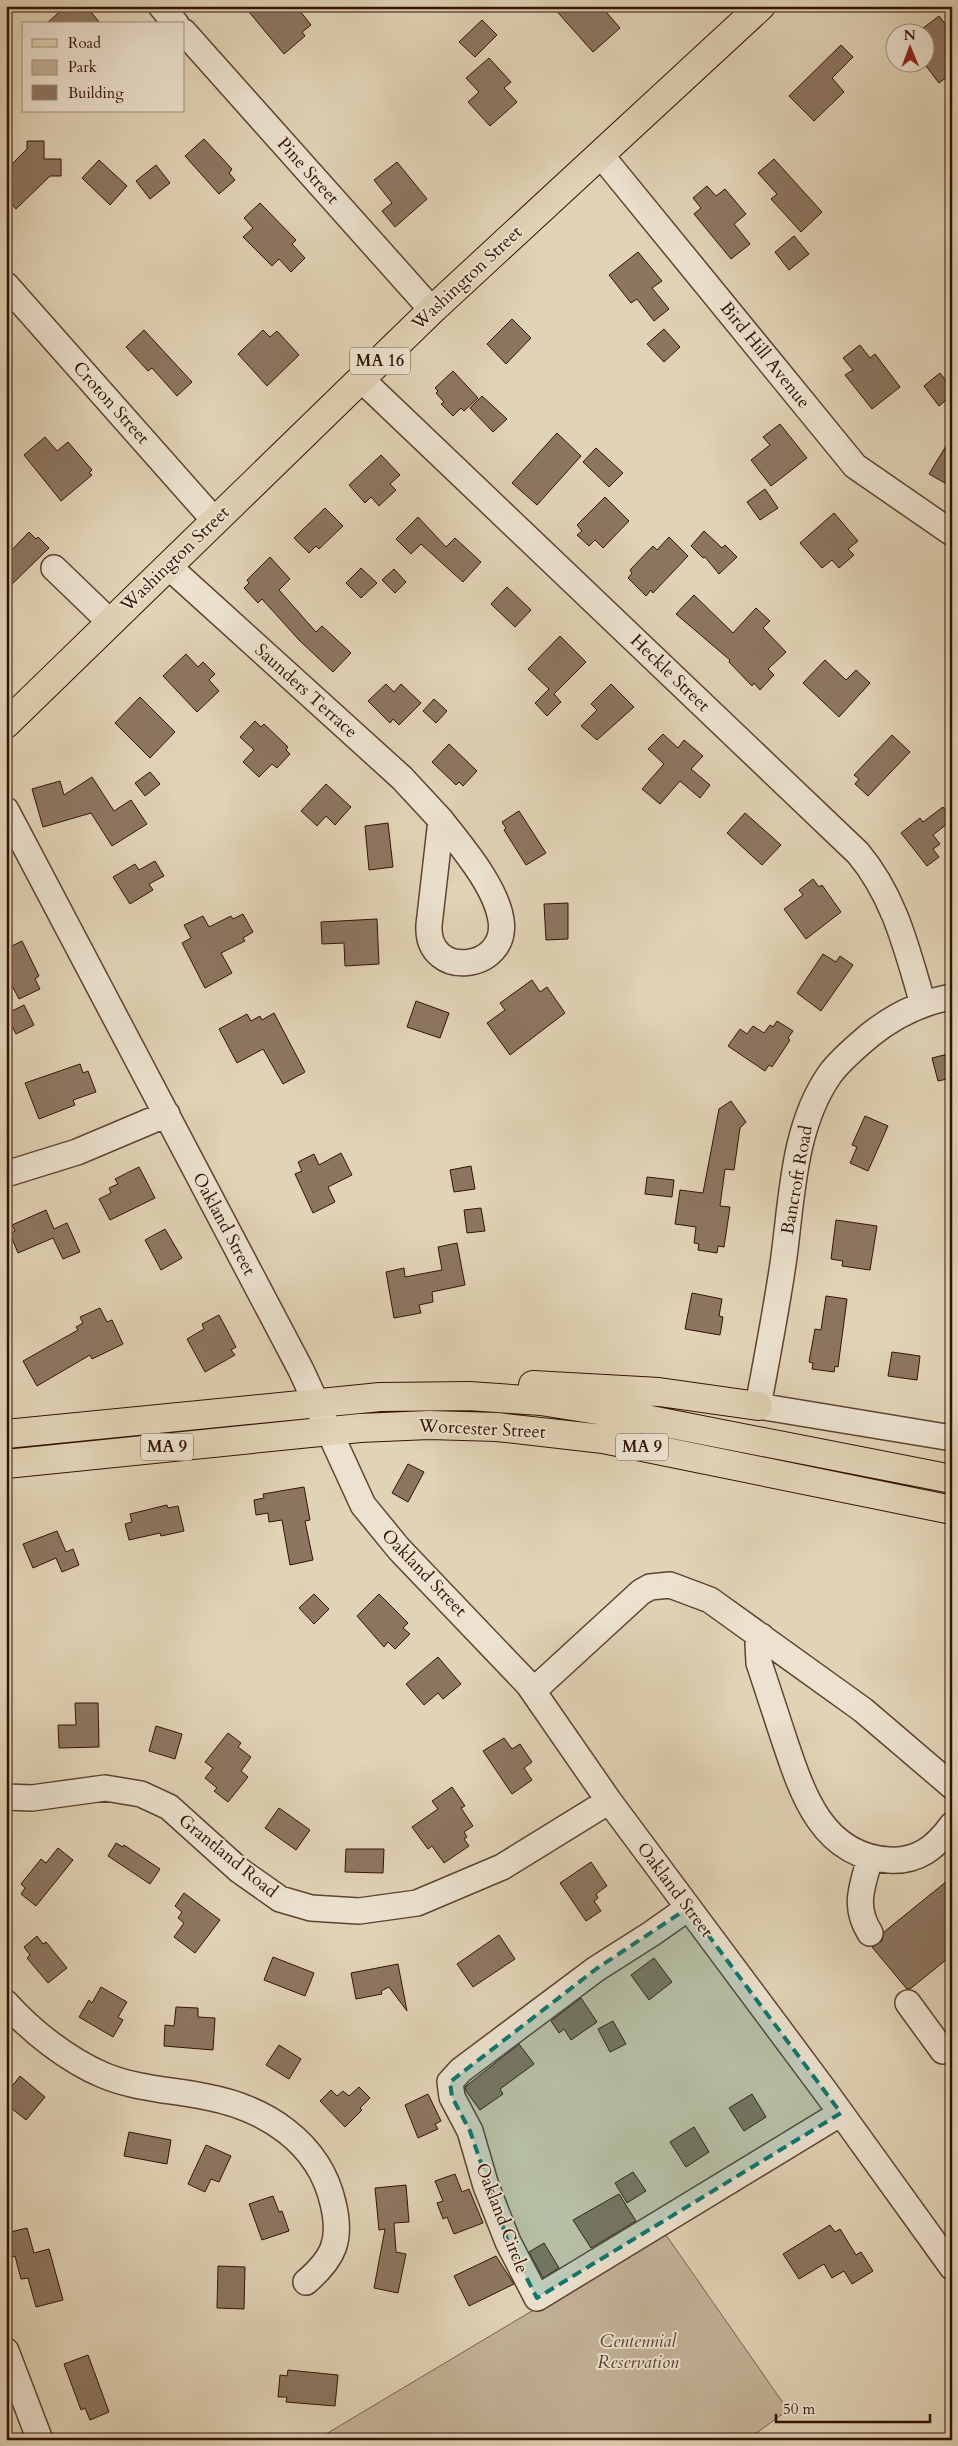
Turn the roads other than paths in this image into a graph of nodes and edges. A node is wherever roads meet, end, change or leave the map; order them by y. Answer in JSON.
{"nodes":[{"id":1,"x":161,"y":6,"type":"edge"},
{"id":2,"x":761,"y":6,"type":"edge"},
{"id":3,"x":174,"y":22,"type":"edge"},
{"id":4,"x":185,"y":33,"type":"edge"},
{"id":5,"x":600,"y":154,"type":"junction"},
{"id":6,"x":6,"y":285,"type":"edge"},
{"id":7,"x":432,"y":310,"type":"junction"},
{"id":8,"x":361,"y":379,"type":"junction"},
{"id":9,"x":215,"y":521,"type":"junction"},
{"id":10,"x":952,"y":533,"type":"edge"},
{"id":11,"x":168,"y":566,"type":"junction"},
{"id":12,"x":54,"y":568,"type":"dead end"},
{"id":13,"x":110,"y":622,"type":"junction"},
{"id":14,"x":7,"y":721,"type":"edge"},
{"id":15,"x":6,"y":810,"type":"edge"},
{"id":16,"x":440,"y":820,"type":"junction"},
{"id":17,"x":952,"y":997,"type":"edge"},
{"id":18,"x":923,"y":1004,"type":"junction"},
{"id":19,"x":167,"y":1114,"type":"junction"},
{"id":20,"x":6,"y":1174,"type":"edge"},
{"id":21,"x":380,"y":1398,"type":"junction"},
{"id":22,"x":316,"y":1403,"type":"junction"},
{"id":23,"x":758,"y":1406,"type":"junction"},
{"id":24,"x":329,"y":1431,"type":"junction"},
{"id":25,"x":6,"y":1434,"type":"edge"},
{"id":26,"x":952,"y":1438,"type":"edge"},
{"id":27,"x":6,"y":1464,"type":"edge"},
{"id":28,"x":952,"y":1480,"type":"edge"},
{"id":29,"x":952,"y":1510,"type":"edge"},
{"id":30,"x":761,"y":1636,"type":"junction"},
{"id":31,"x":533,"y":1691,"type":"junction"},
{"id":32,"x":952,"y":1786,"type":"edge"},
{"id":33,"x":6,"y":1797,"type":"edge"},
{"id":34,"x":609,"y":1801,"type":"junction"},
{"id":35,"x":952,"y":1825,"type":"edge"},
{"id":36,"x":870,"y":1858,"type":"junction"},
{"id":37,"x":688,"y":1908,"type":"junction"},
{"id":38,"x":870,"y":1933,"type":"dead end"},
{"id":39,"x":908,"y":2003,"type":"dead end"},
{"id":40,"x":6,"y":2004,"type":"edge"},
{"id":41,"x":949,"y":2053,"type":"edge"},
{"id":42,"x":841,"y":2113,"type":"junction"},
{"id":43,"x":952,"y":2268,"type":"edge"},
{"id":44,"x":306,"y":2282,"type":"dead end"},
{"id":45,"x":6,"y":2351,"type":"edge"},
{"id":46,"x":40,"y":2440,"type":"edge"}],
"edges":[{"from":1,"to":3,"type":"street"},
{"from":2,"to":5,"type":"main road","name":"Washington Street","number":"MA 16"},
{"from":4,"to":7,"type":"street","name":"Pine Street"},
{"from":5,"to":7,"type":"main road","name":"Washington Street","number":"MA 16"},
{"from":5,"to":10,"type":"street","name":"Bird Hill Avenue"},
{"from":6,"to":9,"type":"street","name":"Croton Street"},
{"from":7,"to":8,"type":"main road","name":"Washington Street","number":"MA 16"},
{"from":8,"to":9,"type":"main road","name":"Washington Street","number":"MA 16"},
{"from":8,"to":18,"type":"street","name":"Heckle Street"},
{"from":9,"to":11,"type":"main road","name":"Washington Street","number":"MA 16"},
{"from":11,"to":13,"type":"main road","name":"Washington Street","number":"MA 16"},
{"from":11,"to":16,"type":"street","name":"Saunders Terrace"},
{"from":12,"to":13,"type":"street"},
{"from":13,"to":14,"type":"main road","name":"Washington Street","number":"MA 16"},
{"from":15,"to":19,"type":"street","name":"Oakland Street"},
{"from":16,"to":16,"type":"street","name":"Saunders Terrace"},
{"from":17,"to":18,"type":"street","name":"Bancroft Road"},
{"from":18,"to":23,"type":"street","name":"Bancroft Road"},
{"from":19,"to":20,"type":"street"},
{"from":19,"to":22,"type":"street","name":"Oakland Street"},
{"from":21,"to":22,"type":"main road","name":"Worcester Street","number":"MA 9"},
{"from":21,"to":23,"type":"main road"},
{"from":21,"to":28,"type":"main road","name":"Worcester Street","number":"MA 9"},
{"from":22,"to":24,"type":"street","name":"Oakland Street"},
{"from":22,"to":25,"type":"main road","name":"Worcester Street","number":"MA 9"},
{"from":23,"to":26,"type":"street"},
{"from":24,"to":27,"type":"main road","name":"Worcester Street","number":"MA 9"},
{"from":24,"to":29,"type":"main road","name":"Worcester Street","number":"MA 9"},
{"from":24,"to":31,"type":"street","name":"Oakland Street"},
{"from":30,"to":31,"type":"street"},
{"from":30,"to":32,"type":"street"},
{"from":30,"to":36,"type":"street"},
{"from":31,"to":34,"type":"street","name":"Oakland Street"},
{"from":33,"to":34,"type":"street","name":"Grantland Road"},
{"from":34,"to":37,"type":"street","name":"Oakland Street"},
{"from":35,"to":36,"type":"street"},
{"from":36,"to":38,"type":"street"},
{"from":37,"to":42,"type":"street","name":"Oakland Street"},
{"from":37,"to":42,"type":"street","name":"Oakland Circle"},
{"from":39,"to":41,"type":"street"},
{"from":40,"to":44,"type":"street"},
{"from":42,"to":43,"type":"street","name":"Oakland Street"},
{"from":45,"to":46,"type":"street"}]}
